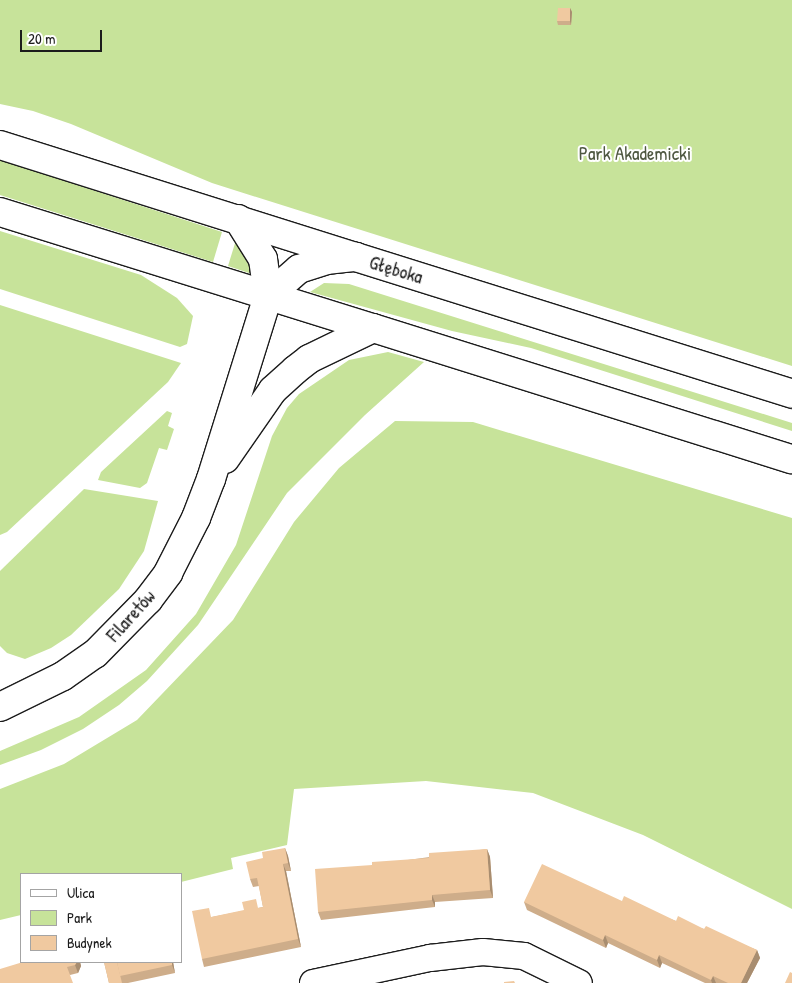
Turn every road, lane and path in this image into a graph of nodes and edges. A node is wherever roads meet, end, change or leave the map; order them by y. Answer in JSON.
{"nodes":[{"id":1,"x":0,"y":145,"type":"edge"},
{"id":2,"x":0,"y":212,"type":"edge"},
{"id":3,"x":238,"y":220,"type":"junction"},
{"id":4,"x":356,"y":257,"type":"junction"},
{"id":5,"x":268,"y":296,"type":"junction"},
{"id":6,"x":373,"y":328,"type":"junction"},
{"id":7,"x":792,"y":394,"type":"edge"},
{"id":8,"x":792,"y":459,"type":"edge"},
{"id":9,"x":211,"y":479,"type":"junction"},
{"id":10,"x":2,"y":701,"type":"edge"},
{"id":11,"x":313,"y":983,"type":"edge"},
{"id":12,"x":579,"y":983,"type":"edge"}],
"edges":[{"from":1,"to":3,"type":"main road","name":"Głęboka"},
{"from":2,"to":5,"type":"main road"},
{"from":3,"to":4,"type":"main road","name":"Głęboka"},
{"from":3,"to":5,"type":"main road","name":"Filaretów"},
{"from":4,"to":5,"type":"main road"},
{"from":4,"to":7,"type":"main road","name":"Głęboka"},
{"from":5,"to":6,"type":"main road"},
{"from":5,"to":9,"type":"main road","name":"Filaretów"},
{"from":6,"to":8,"type":"main road"},
{"from":6,"to":9,"type":"main road","name":"Filaretów"},
{"from":9,"to":10,"type":"main road","name":"Filaretów"},
{"from":11,"to":12,"type":"street"}]}
